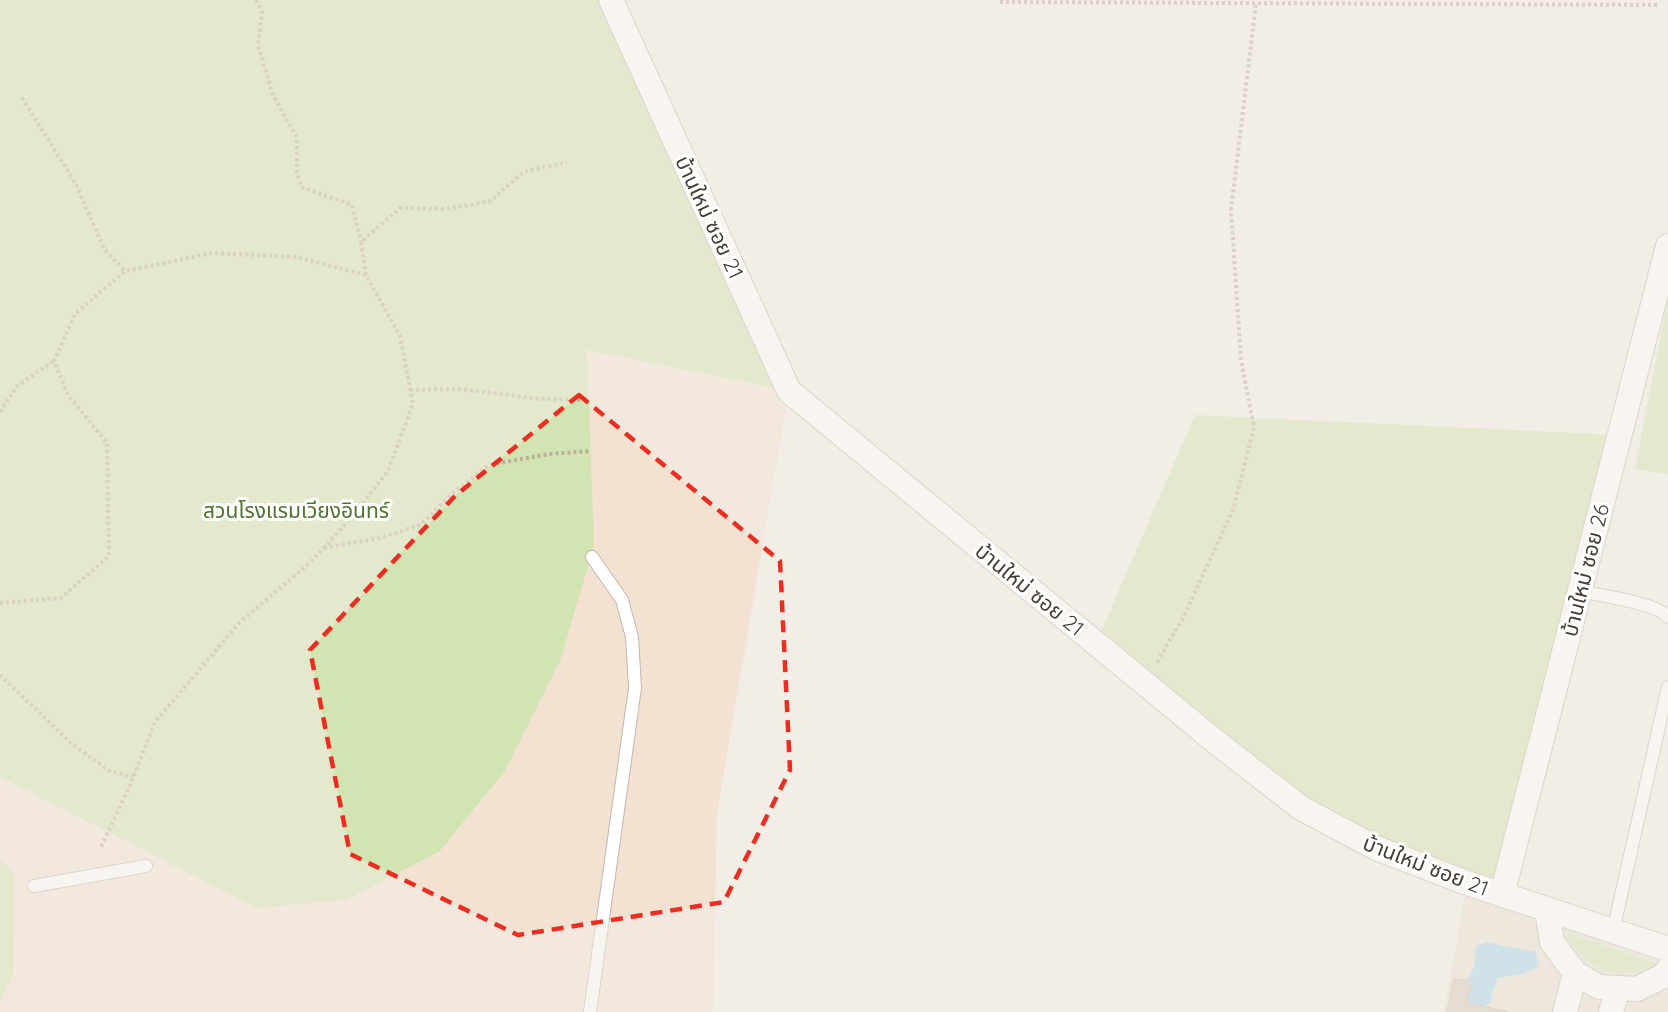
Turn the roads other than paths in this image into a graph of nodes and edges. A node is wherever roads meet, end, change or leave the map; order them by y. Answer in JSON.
{"nodes":[{"id":1,"x":611,"y":0,"type":"edge"},
{"id":2,"x":1668,"y":246,"type":"edge"},
{"id":3,"x":591,"y":557,"type":"dead end"},
{"id":4,"x":1580,"y":591,"type":"junction"},
{"id":5,"x":1668,"y":617,"type":"edge"},
{"id":6,"x":1668,"y":687,"type":"edge"},
{"id":7,"x":146,"y":866,"type":"dead end"},
{"id":8,"x":34,"y":886,"type":"dead end"},
{"id":9,"x":1502,"y":895,"type":"junction"},
{"id":10,"x":1547,"y":910,"type":"junction"},
{"id":11,"x":1613,"y":931,"type":"junction"},
{"id":12,"x":1668,"y":949,"type":"edge"},
{"id":13,"x":1668,"y":970,"type":"edge"},
{"id":14,"x":1575,"y":973,"type":"junction"},
{"id":15,"x":1618,"y":988,"type":"junction"},
{"id":16,"x":590,"y":1012,"type":"edge"},
{"id":17,"x":1565,"y":1012,"type":"edge"},
{"id":18,"x":1611,"y":1012,"type":"edge"}],
"edges":[{"from":1,"to":9,"type":"street","name":"บ้านใหม่ ซอย 21"},
{"from":2,"to":4,"type":"street","name":"บ้านใหม่ ซอย 26"},
{"from":3,"to":16,"type":"lane"},
{"from":4,"to":5,"type":"lane"},
{"from":4,"to":9,"type":"street","name":"บ้านใหม่ ซอย 26"},
{"from":6,"to":11,"type":"lane"},
{"from":7,"to":8,"type":"lane"},
{"from":9,"to":10,"type":"street","name":"บ้านใหม่ ซอย 21"},
{"from":10,"to":11,"type":"street","name":"บ้านใหม่ ซอย 21"},
{"from":10,"to":14,"type":"street"},
{"from":11,"to":12,"type":"street","name":"บ้านใหม่ ซอย 21"},
{"from":13,"to":15,"type":"street"},
{"from":14,"to":15,"type":"street"},
{"from":14,"to":17,"type":"street"},
{"from":15,"to":18,"type":"street"}]}
